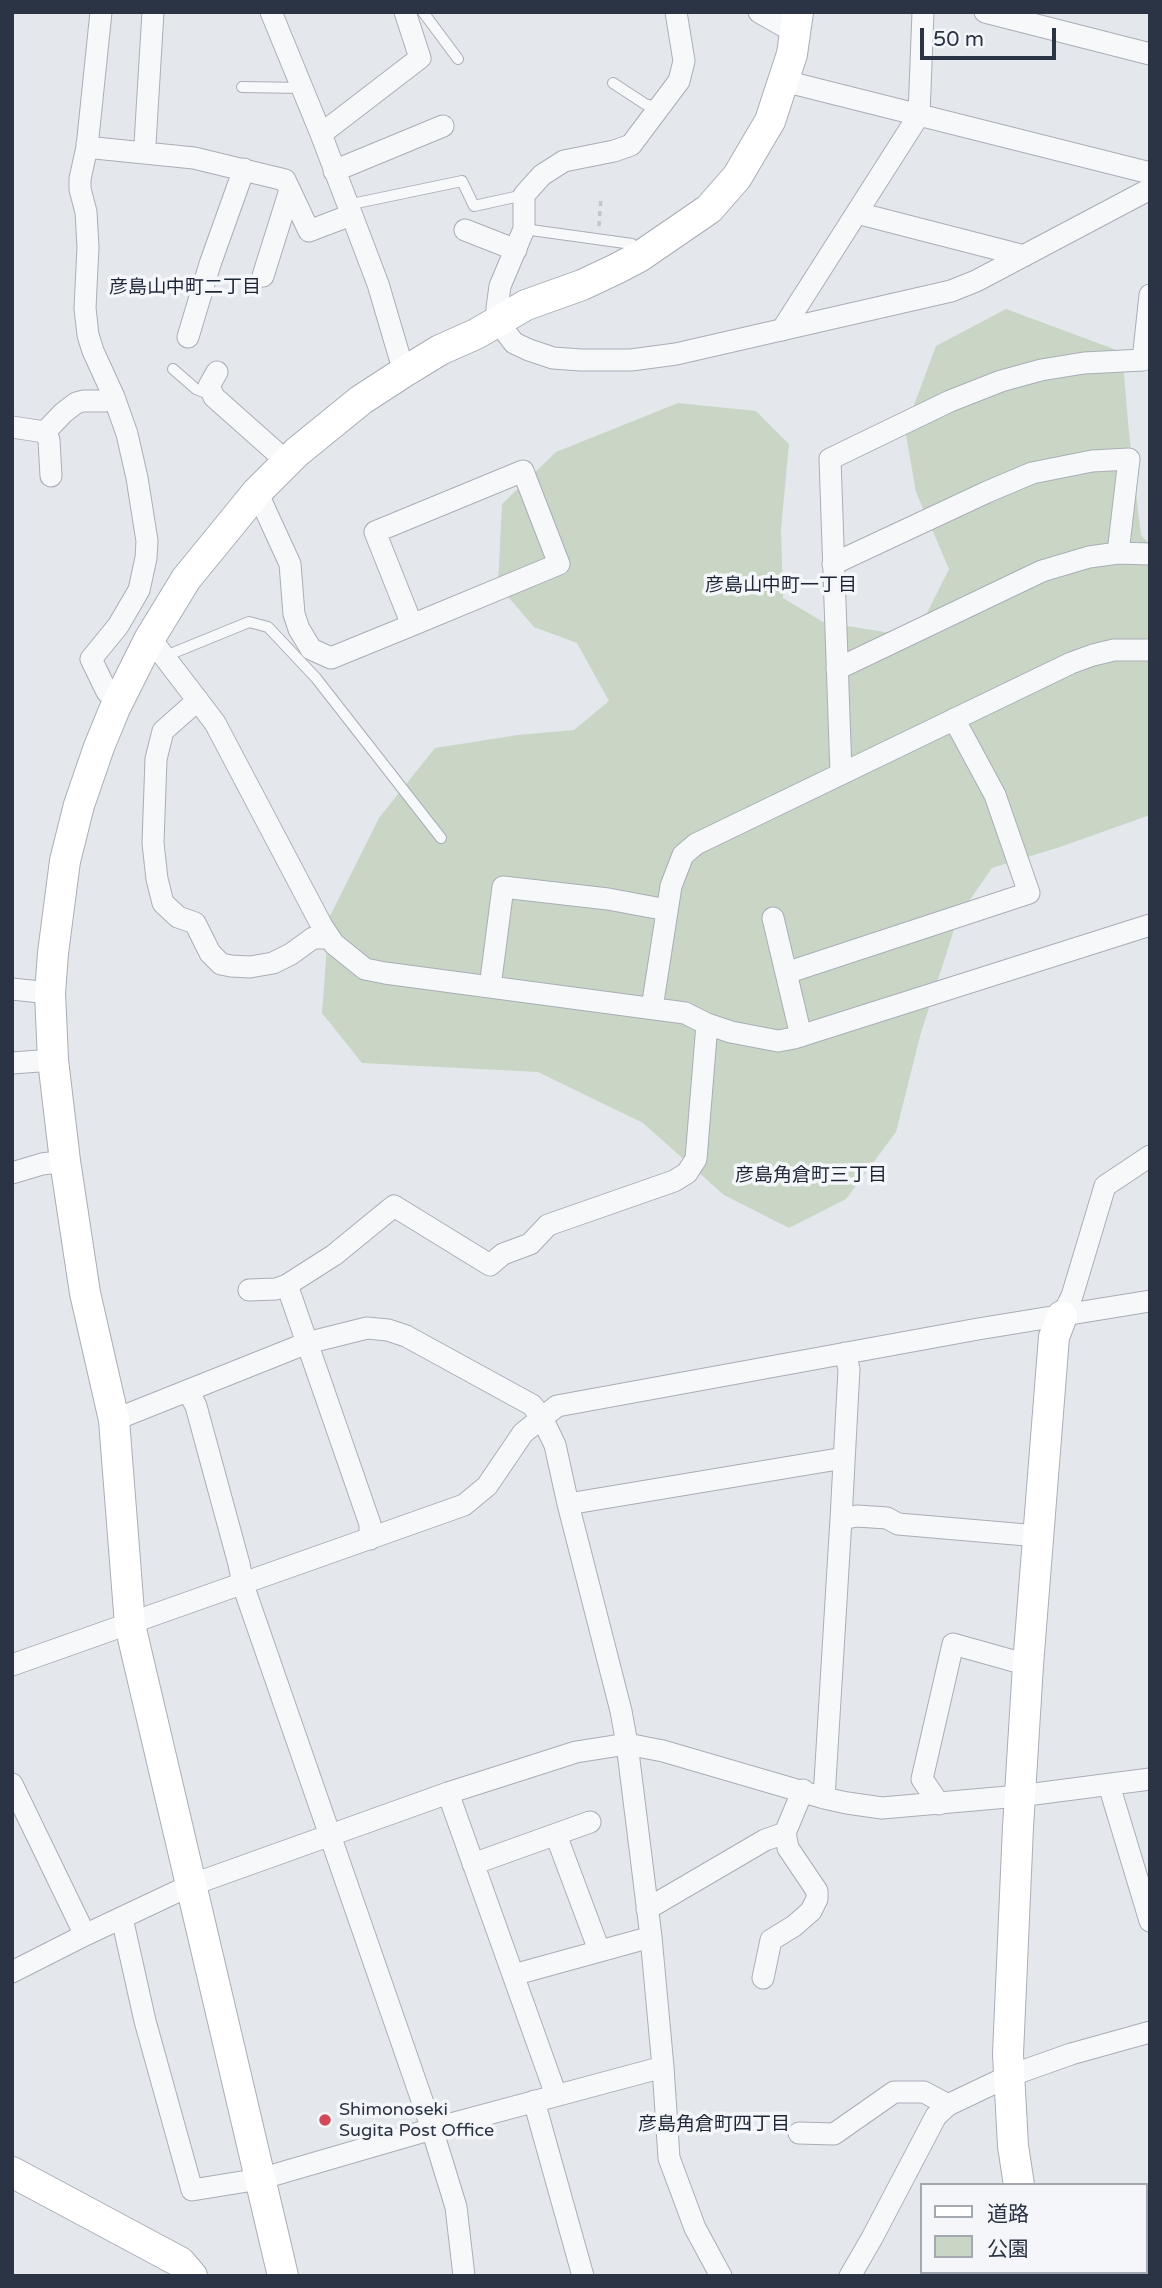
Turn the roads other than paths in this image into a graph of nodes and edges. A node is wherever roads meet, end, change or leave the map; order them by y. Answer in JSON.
{"nodes":[{"id":1,"x":89,"y":12,"type":"edge"},
{"id":2,"x":101,"y":12,"type":"edge"},
{"id":3,"x":153,"y":12,"type":"edge"},
{"id":4,"x":271,"y":12,"type":"edge"},
{"id":5,"x":405,"y":12,"type":"edge"},
{"id":6,"x":423,"y":12,"type":"edge"},
{"id":7,"x":676,"y":12,"type":"edge"},
{"id":8,"x":759,"y":12,"type":"edge"},
{"id":9,"x":923,"y":12,"type":"edge"},
{"id":10,"x":985,"y":12,"type":"edge"},
{"id":11,"x":797,"y":22,"type":"edge"},
{"id":12,"x":96,"y":51,"type":"junction"},
{"id":13,"x":1150,"y":54,"type":"edge"},
{"id":14,"x":458,"y":59,"type":"dead end"},
{"id":15,"x":784,"y":81,"type":"junction"},
{"id":16,"x":613,"y":83,"type":"dead end"},
{"id":17,"x":242,"y":87,"type":"dead end"},
{"id":18,"x":303,"y":88,"type":"junction"},
{"id":19,"x":660,"y":108,"type":"junction"},
{"id":20,"x":919,"y":115,"type":"junction"},
{"id":21,"x":443,"y":126,"type":"dead end"},
{"id":22,"x":321,"y":134,"type":"junction"},
{"id":23,"x":87,"y":144,"type":"junction"},
{"id":24,"x":141,"y":152,"type":"junction"},
{"id":25,"x":244,"y":170,"type":"junction"},
{"id":26,"x":334,"y":171,"type":"junction"},
{"id":27,"x":1150,"y":173,"type":"edge"},
{"id":28,"x":1150,"y":189,"type":"edge"},
{"id":29,"x":290,"y":190,"type":"junction"},
{"id":30,"x":524,"y":195,"type":"junction"},
{"id":31,"x":349,"y":210,"type":"junction"},
{"id":32,"x":857,"y":214,"type":"junction"},
{"id":33,"x":524,"y":229,"type":"junction"},
{"id":34,"x":465,"y":230,"type":"dead end"},
{"id":35,"x":632,"y":244,"type":"dead end"},
{"id":36,"x":516,"y":250,"type":"junction"},
{"id":37,"x":1024,"y":256,"type":"junction"},
{"id":38,"x":263,"y":276,"type":"dead end"},
{"id":39,"x":1150,"y":295,"type":"edge"},
{"id":40,"x":498,"y":322,"type":"junction"},
{"id":41,"x":782,"y":330,"type":"junction"},
{"id":42,"x":188,"y":337,"type":"dead end"},
{"id":43,"x":173,"y":369,"type":"dead end"},
{"id":44,"x":404,"y":372,"type":"junction"},
{"id":45,"x":217,"y":373,"type":"dead end"},
{"id":46,"x":114,"y":397,"type":"junction"},
{"id":47,"x":214,"y":397,"type":"junction"},
{"id":48,"x":12,"y":426,"type":"edge"},
{"id":49,"x":45,"y":432,"type":"junction"},
{"id":50,"x":278,"y":453,"type":"dead end"},
{"id":51,"x":51,"y":476,"type":"dead end"},
{"id":52,"x":257,"y":492,"type":"junction"},
{"id":53,"x":1118,"y":553,"type":"junction"},
{"id":54,"x":1150,"y":554,"type":"edge"},
{"id":55,"x":833,"y":564,"type":"junction"},
{"id":56,"x":412,"y":625,"type":"junction"},
{"id":57,"x":156,"y":646,"type":"junction"},
{"id":58,"x":1150,"y":650,"type":"edge"},
{"id":59,"x":837,"y":669,"type":"junction"},
{"id":60,"x":107,"y":692,"type":"dead end"},
{"id":61,"x":198,"y":700,"type":"junction"},
{"id":62,"x":954,"y":719,"type":"junction"},
{"id":63,"x":841,"y":773,"type":"junction"},
{"id":64,"x":441,"y":838,"type":"dead end"},
{"id":65,"x":667,"y":910,"type":"junction"},
{"id":66,"x":773,"y":918,"type":"dead end"},
{"id":67,"x":1150,"y":925,"type":"edge"},
{"id":68,"x":330,"y":938,"type":"junction"},
{"id":69,"x":786,"y":973,"type":"junction"},
{"id":70,"x":490,"y":987,"type":"junction"},
{"id":71,"x":12,"y":989,"type":"edge"},
{"id":72,"x":50,"y":993,"type":"junction"},
{"id":73,"x":652,"y":1008,"type":"junction"},
{"id":74,"x":707,"y":1024,"type":"junction"},
{"id":75,"x":802,"y":1036,"type":"junction"},
{"id":76,"x":53,"y":1060,"type":"junction"},
{"id":77,"x":12,"y":1063,"type":"edge"},
{"id":78,"x":1150,"y":1156,"type":"edge"},
{"id":79,"x":65,"y":1161,"type":"junction"},
{"id":80,"x":12,"y":1173,"type":"edge"},
{"id":81,"x":287,"y":1285,"type":"junction"},
{"id":82,"x":249,"y":1290,"type":"dead end"},
{"id":83,"x":1150,"y":1301,"type":"edge"},
{"id":84,"x":1062,"y":1316,"type":"junction"},
{"id":85,"x":307,"y":1343,"type":"junction"},
{"id":86,"x":845,"y":1353,"type":"junction"},
{"id":87,"x":188,"y":1391,"type":"junction"},
{"id":88,"x":542,"y":1418,"type":"junction"},
{"id":89,"x":114,"y":1420,"type":"junction"},
{"id":90,"x":844,"y":1458,"type":"junction"},
{"id":91,"x":568,"y":1504,"type":"junction"},
{"id":92,"x":841,"y":1519,"type":"junction"},
{"id":93,"x":1038,"y":1536,"type":"junction"},
{"id":94,"x":370,"y":1539,"type":"junction"},
{"id":95,"x":243,"y":1585,"type":"junction"},
{"id":96,"x":130,"y":1625,"type":"junction"},
{"id":97,"x":12,"y":1665,"type":"edge"},
{"id":98,"x":1028,"y":1665,"type":"junction"},
{"id":99,"x":627,"y":1744,"type":"junction"},
{"id":100,"x":1150,"y":1779,"type":"edge"},
{"id":101,"x":12,"y":1784,"type":"edge"},
{"id":102,"x":1109,"y":1785,"type":"junction"},
{"id":103,"x":803,"y":1790,"type":"junction"},
{"id":104,"x":448,"y":1793,"type":"junction"},
{"id":105,"x":1019,"y":1796,"type":"junction"},
{"id":106,"x":824,"y":1798,"type":"junction"},
{"id":107,"x":939,"y":1804,"type":"junction"},
{"id":108,"x":590,"y":1822,"type":"dead end"},
{"id":109,"x":785,"y":1833,"type":"junction"},
{"id":110,"x":329,"y":1835,"type":"junction"},
{"id":111,"x":556,"y":1835,"type":"junction"},
{"id":112,"x":473,"y":1864,"type":"junction"},
{"id":113,"x":191,"y":1885,"type":"junction"},
{"id":114,"x":647,"y":1909,"type":"junction"},
{"id":115,"x":122,"y":1918,"type":"junction"},
{"id":116,"x":1150,"y":1920,"type":"edge"},
{"id":117,"x":85,"y":1935,"type":"junction"},
{"id":118,"x":651,"y":1937,"type":"junction"},
{"id":119,"x":599,"y":1950,"type":"junction"},
{"id":120,"x":12,"y":1972,"type":"edge"},
{"id":121,"x":513,"y":1975,"type":"junction"},
{"id":122,"x":763,"y":1978,"type":"dead end"},
{"id":123,"x":1150,"y":2032,"type":"edge"},
{"id":124,"x":663,"y":2067,"type":"junction"},
{"id":125,"x":1009,"y":2076,"type":"junction"},
{"id":126,"x":556,"y":2095,"type":"junction"},
{"id":127,"x":534,"y":2101,"type":"junction"},
{"id":128,"x":948,"y":2105,"type":"junction"},
{"id":129,"x":432,"y":2129,"type":"junction"},
{"id":130,"x":799,"y":2133,"type":"dead end"},
{"id":131,"x":12,"y":2172,"type":"edge"},
{"id":132,"x":260,"y":2179,"type":"junction"},
{"id":133,"x":1019,"y":2183,"type":"edge"},
{"id":134,"x":192,"y":2276,"type":"edge"},
{"id":135,"x":283,"y":2276,"type":"edge"},
{"id":136,"x":464,"y":2276,"type":"edge"},
{"id":137,"x":583,"y":2276,"type":"edge"},
{"id":138,"x":721,"y":2276,"type":"edge"},
{"id":139,"x":850,"y":2276,"type":"edge"}],
"edges":[{"from":1,"to":12,"type":"street"},
{"from":2,"to":12,"type":"street"},
{"from":3,"to":24,"type":"street"},
{"from":4,"to":18,"type":"street"},
{"from":5,"to":22,"type":"street"},
{"from":6,"to":14,"type":"lane"},
{"from":7,"to":19,"type":"street"},
{"from":8,"to":11,"type":"street"},
{"from":9,"to":20,"type":"street"},
{"from":10,"to":13,"type":"street"},
{"from":11,"to":15,"type":"street"},
{"from":12,"to":23,"type":"street"},
{"from":15,"to":20,"type":"street"},
{"from":15,"to":40,"type":"street"},
{"from":16,"to":19,"type":"lane"},
{"from":17,"to":18,"type":"lane"},
{"from":18,"to":22,"type":"street"},
{"from":19,"to":30,"type":"street"},
{"from":20,"to":27,"type":"street"},
{"from":20,"to":32,"type":"street"},
{"from":21,"to":26,"type":"street"},
{"from":22,"to":26,"type":"street"},
{"from":23,"to":24,"type":"street"},
{"from":23,"to":46,"type":"street"},
{"from":24,"to":25,"type":"street"},
{"from":25,"to":29,"type":"street"},
{"from":25,"to":42,"type":"street"},
{"from":26,"to":31,"type":"street"},
{"from":28,"to":37,"type":"street"},
{"from":29,"to":31,"type":"street"},
{"from":29,"to":38,"type":"street"},
{"from":30,"to":31,"type":"lane"},
{"from":30,"to":33,"type":"street"},
{"from":31,"to":44,"type":"street"},
{"from":32,"to":37,"type":"street"},
{"from":32,"to":41,"type":"street"},
{"from":33,"to":35,"type":"lane"},
{"from":33,"to":36,"type":"street"},
{"from":34,"to":36,"type":"street"},
{"from":36,"to":40,"type":"street"},
{"from":37,"to":41,"type":"street"},
{"from":39,"to":55,"type":"street"},
{"from":40,"to":41,"type":"street"},
{"from":40,"to":44,"type":"street"},
{"from":43,"to":47,"type":"lane"},
{"from":44,"to":52,"type":"street"},
{"from":45,"to":47,"type":"street"},
{"from":46,"to":49,"type":"street"},
{"from":46,"to":60,"type":"street"},
{"from":47,"to":50,"type":"street"},
{"from":48,"to":49,"type":"street"},
{"from":49,"to":51,"type":"street"},
{"from":52,"to":56,"type":"street"},
{"from":52,"to":57,"type":"street"},
{"from":53,"to":54,"type":"street"},
{"from":53,"to":55,"type":"street"},
{"from":53,"to":59,"type":"street"},
{"from":55,"to":59,"type":"street"},
{"from":56,"to":56,"type":"street"},
{"from":57,"to":61,"type":"street"},
{"from":57,"to":64,"type":"lane"},
{"from":57,"to":72,"type":"street"},
{"from":58,"to":62,"type":"street"},
{"from":59,"to":63,"type":"street"},
{"from":61,"to":68,"type":"street"},
{"from":61,"to":68,"type":"street"},
{"from":62,"to":63,"type":"street"},
{"from":62,"to":69,"type":"street"},
{"from":63,"to":65,"type":"street"},
{"from":65,"to":70,"type":"street"},
{"from":65,"to":73,"type":"street"},
{"from":66,"to":69,"type":"street"},
{"from":67,"to":75,"type":"street"},
{"from":68,"to":70,"type":"street"},
{"from":69,"to":75,"type":"street"},
{"from":70,"to":73,"type":"street"},
{"from":71,"to":72,"type":"street"},
{"from":72,"to":76,"type":"street"},
{"from":73,"to":74,"type":"street"},
{"from":74,"to":75,"type":"street"},
{"from":74,"to":81,"type":"street"},
{"from":76,"to":77,"type":"street"},
{"from":76,"to":79,"type":"street"},
{"from":78,"to":84,"type":"street"},
{"from":79,"to":80,"type":"street"},
{"from":79,"to":89,"type":"street"},
{"from":81,"to":82,"type":"street"},
{"from":81,"to":85,"type":"street"},
{"from":83,"to":84,"type":"street"},
{"from":84,"to":86,"type":"street"},
{"from":84,"to":93,"type":"street"},
{"from":85,"to":87,"type":"street"},
{"from":85,"to":88,"type":"street"},
{"from":85,"to":94,"type":"street"},
{"from":86,"to":88,"type":"street"},
{"from":86,"to":90,"type":"street"},
{"from":87,"to":89,"type":"street"},
{"from":87,"to":95,"type":"street"},
{"from":88,"to":91,"type":"street"},
{"from":88,"to":94,"type":"street"},
{"from":89,"to":96,"type":"street"},
{"from":90,"to":91,"type":"street"},
{"from":90,"to":92,"type":"street"},
{"from":91,"to":99,"type":"street"},
{"from":92,"to":93,"type":"street"},
{"from":92,"to":106,"type":"street"},
{"from":93,"to":98,"type":"street"},
{"from":94,"to":95,"type":"street"},
{"from":95,"to":96,"type":"street"},
{"from":95,"to":110,"type":"street"},
{"from":96,"to":97,"type":"street"},
{"from":96,"to":113,"type":"street"},
{"from":98,"to":105,"type":"street"},
{"from":98,"to":107,"type":"street"},
{"from":99,"to":103,"type":"street"},
{"from":99,"to":104,"type":"street"},
{"from":99,"to":114,"type":"street"},
{"from":100,"to":102,"type":"street"},
{"from":101,"to":117,"type":"street"},
{"from":102,"to":105,"type":"street"},
{"from":102,"to":116,"type":"street"},
{"from":103,"to":106,"type":"street"},
{"from":103,"to":109,"type":"street"},
{"from":104,"to":110,"type":"street"},
{"from":104,"to":112,"type":"street"},
{"from":105,"to":107,"type":"street"},
{"from":105,"to":125,"type":"street"},
{"from":106,"to":107,"type":"street"},
{"from":108,"to":111,"type":"street"},
{"from":109,"to":114,"type":"street"},
{"from":109,"to":122,"type":"street"},
{"from":110,"to":113,"type":"street"},
{"from":110,"to":129,"type":"street"},
{"from":111,"to":112,"type":"street"},
{"from":111,"to":119,"type":"street"},
{"from":112,"to":121,"type":"street"},
{"from":113,"to":115,"type":"street"},
{"from":113,"to":132,"type":"street"},
{"from":114,"to":118,"type":"street"},
{"from":115,"to":117,"type":"street"},
{"from":115,"to":132,"type":"street"},
{"from":117,"to":120,"type":"street"},
{"from":118,"to":119,"type":"street"},
{"from":118,"to":124,"type":"street"},
{"from":119,"to":121,"type":"street"},
{"from":121,"to":126,"type":"street"},
{"from":123,"to":125,"type":"street"},
{"from":124,"to":126,"type":"street"},
{"from":124,"to":138,"type":"street"},
{"from":125,"to":128,"type":"street"},
{"from":125,"to":133,"type":"street"},
{"from":126,"to":127,"type":"street"},
{"from":127,"to":129,"type":"street"},
{"from":127,"to":137,"type":"street"},
{"from":128,"to":130,"type":"street"},
{"from":128,"to":139,"type":"street"},
{"from":129,"to":132,"type":"street"},
{"from":129,"to":136,"type":"street"},
{"from":131,"to":134,"type":"street"},
{"from":132,"to":135,"type":"street"}]}
